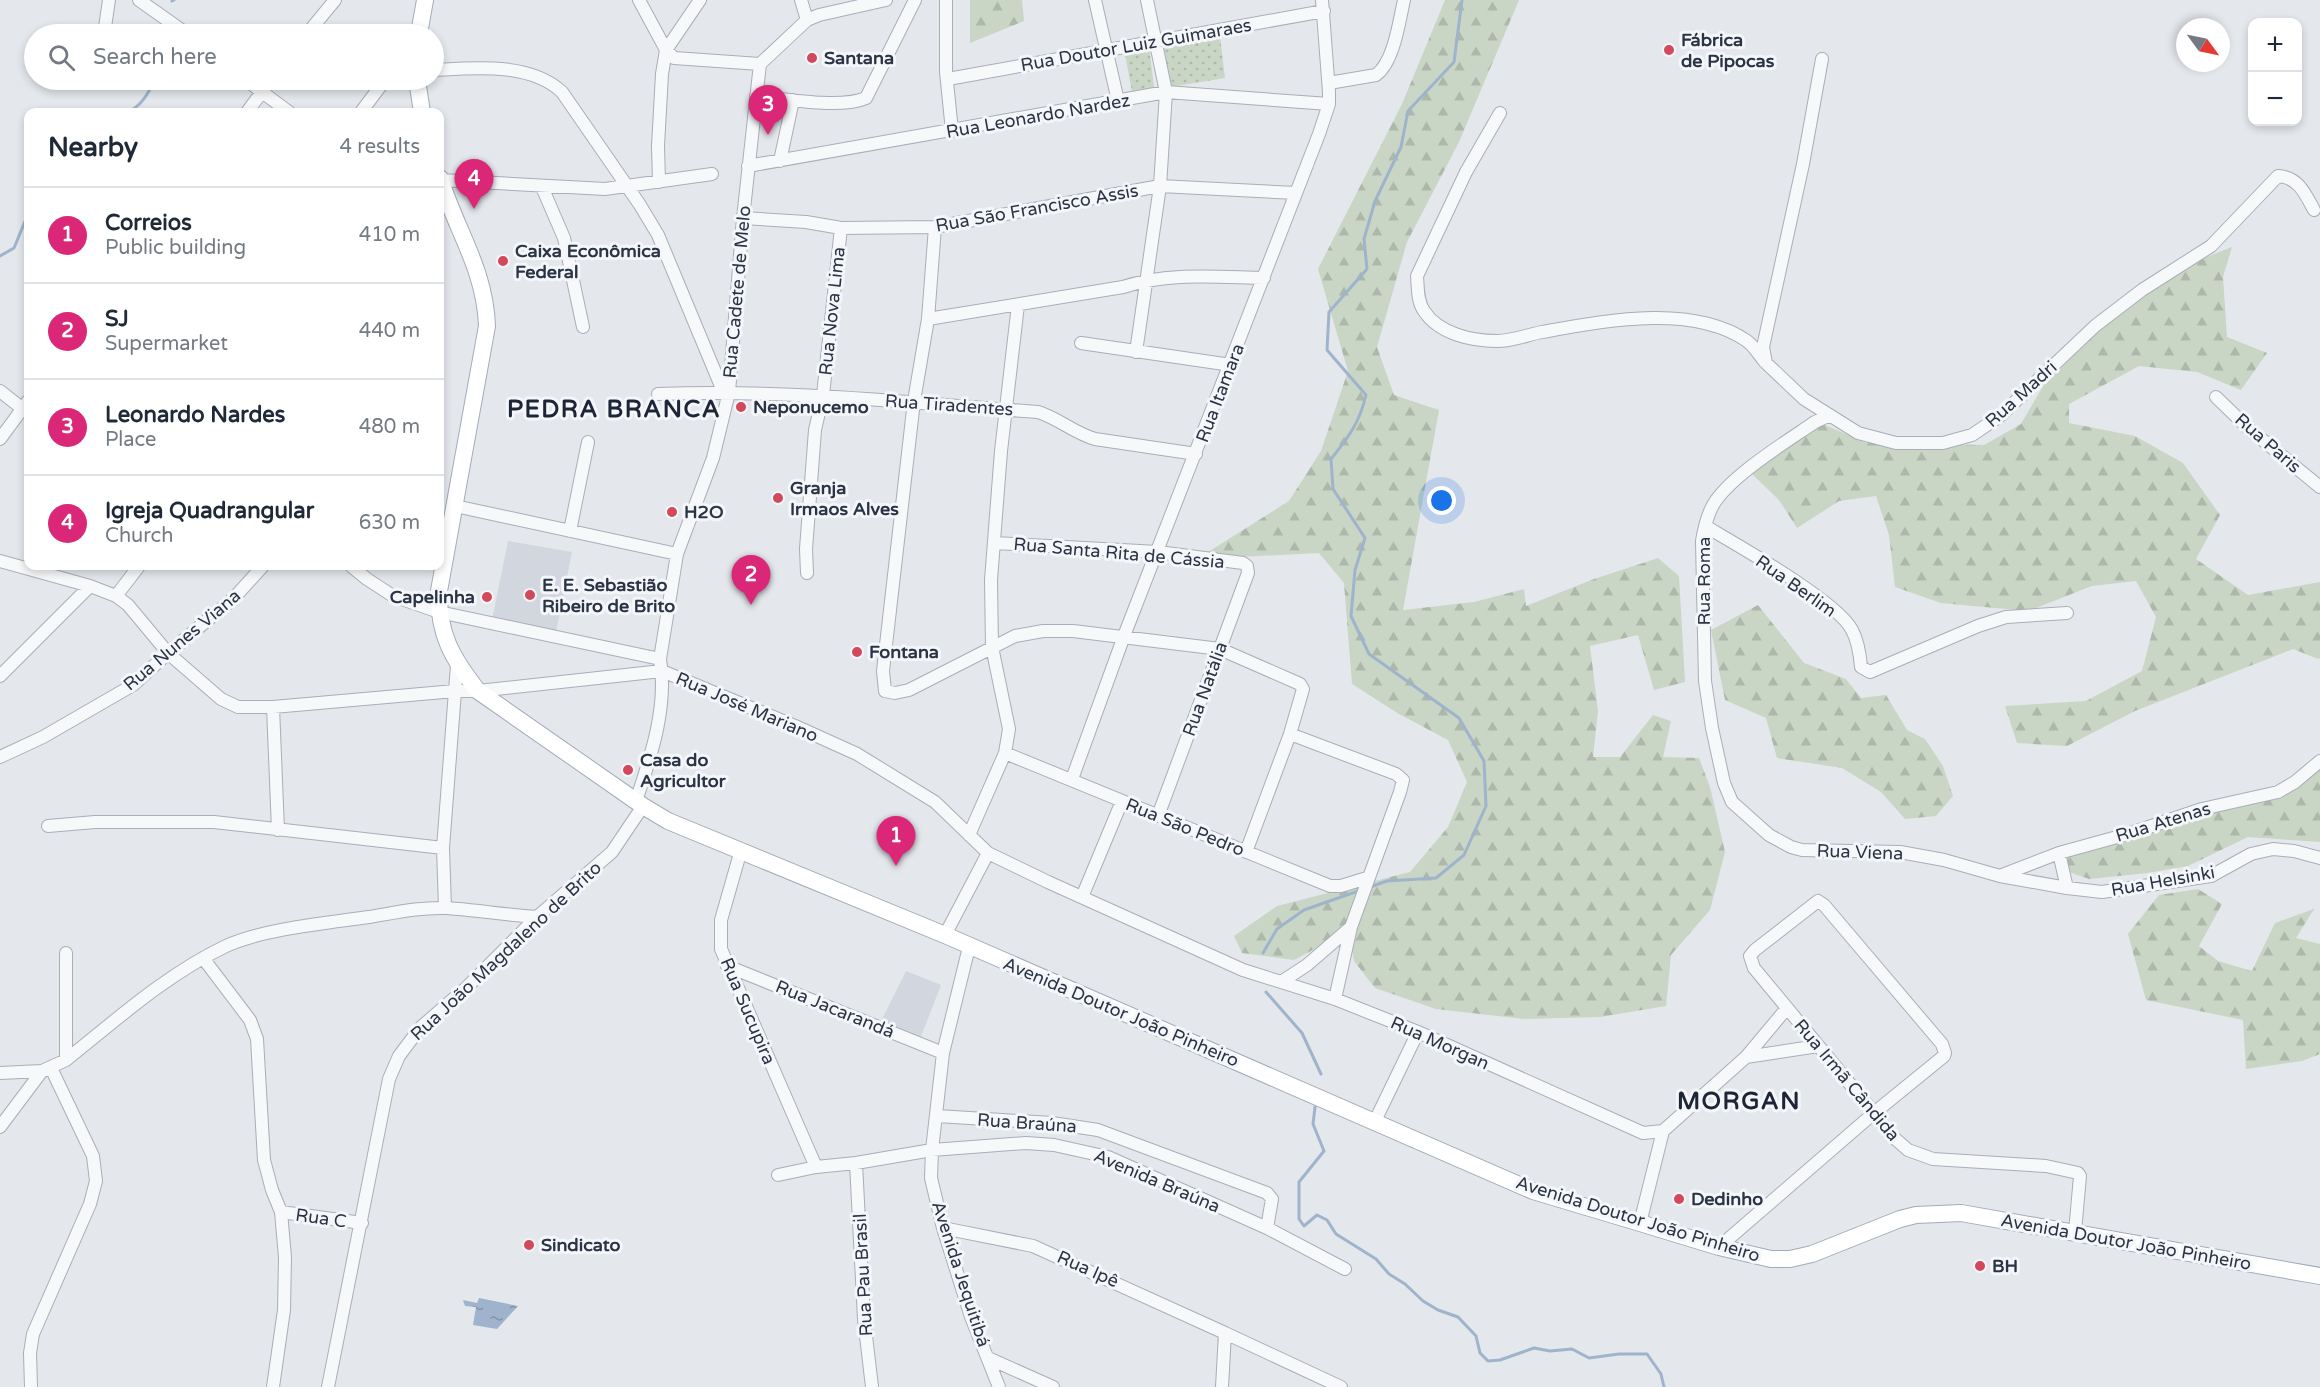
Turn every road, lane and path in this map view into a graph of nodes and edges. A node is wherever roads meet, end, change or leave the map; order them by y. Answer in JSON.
{"nodes":[{"id":1,"x":109,"y":0,"type":"edge"},
{"id":2,"x":139,"y":0,"type":"edge"},
{"id":3,"x":335,"y":0,"type":"edge"},
{"id":4,"x":425,"y":0,"type":"edge"},
{"id":5,"x":639,"y":0,"type":"edge"},
{"id":6,"x":700,"y":0,"type":"edge"},
{"id":7,"x":801,"y":0,"type":"edge"},
{"id":8,"x":886,"y":0,"type":"edge"},
{"id":9,"x":915,"y":0,"type":"edge"},
{"id":10,"x":946,"y":0,"type":"edge"},
{"id":11,"x":1095,"y":0,"type":"edge"},
{"id":12,"x":1148,"y":0,"type":"edge"},
{"id":13,"x":1404,"y":0,"type":"edge"},
{"id":14,"x":1323,"y":5,"type":"edge"},
{"id":15,"x":807,"y":20,"type":"junction"},
{"id":16,"x":105,"y":24,"type":"edge"},
{"id":17,"x":173,"y":24,"type":"edge"},
{"id":18,"x":315,"y":24,"type":"edge"},
{"id":19,"x":421,"y":24,"type":"edge"},
{"id":20,"x":1156,"y":41,"type":"junction"},
{"id":21,"x":666,"y":50,"type":"junction"},
{"id":22,"x":1106,"y":50,"type":"junction"},
{"id":23,"x":1822,"y":59,"type":"dead end"},
{"id":24,"x":760,"y":64,"type":"junction"},
{"id":25,"x":444,"y":70,"type":"edge"},
{"id":26,"x":948,"y":79,"type":"junction"},
{"id":27,"x":1329,"y":83,"type":"junction"},
{"id":28,"x":259,"y":90,"type":"edge"},
{"id":29,"x":378,"y":90,"type":"edge"},
{"id":30,"x":419,"y":90,"type":"edge"},
{"id":31,"x":262,"y":92,"type":"junction"},
{"id":32,"x":1166,"y":92,"type":"junction"},
{"id":33,"x":756,"y":96,"type":"junction"},
{"id":34,"x":793,"y":100,"type":"junction"},
{"id":35,"x":1118,"y":101,"type":"junction"},
{"id":36,"x":1329,"y":104,"type":"junction"},
{"id":37,"x":250,"y":108,"type":"edge"},
{"id":38,"x":284,"y":108,"type":"edge"},
{"id":39,"x":364,"y":108,"type":"edge"},
{"id":40,"x":421,"y":108,"type":"edge"},
{"id":41,"x":1500,"y":113,"type":"dead end"},
{"id":42,"x":952,"y":131,"type":"junction"},
{"id":43,"x":780,"y":161,"type":"junction"},
{"id":44,"x":748,"y":166,"type":"junction"},
{"id":45,"x":712,"y":174,"type":"dead end"},
{"id":46,"x":444,"y":179,"type":"edge"},
{"id":47,"x":659,"y":182,"type":"junction"},
{"id":48,"x":1160,"y":186,"type":"junction"},
{"id":49,"x":542,"y":187,"type":"junction"},
{"id":50,"x":626,"y":187,"type":"junction"},
{"id":51,"x":1296,"y":193,"type":"junction"},
{"id":52,"x":444,"y":206,"type":"edge"},
{"id":53,"x":2318,"y":212,"type":"edge"},
{"id":54,"x":743,"y":218,"type":"junction"},
{"id":55,"x":935,"y":227,"type":"junction"},
{"id":56,"x":841,"y":228,"type":"junction"},
{"id":57,"x":1263,"y":278,"type":"junction"},
{"id":58,"x":1147,"y":279,"type":"junction"},
{"id":59,"x":1018,"y":305,"type":"junction"},
{"id":60,"x":928,"y":319,"type":"junction"},
{"id":61,"x":583,"y":327,"type":"dead end"},
{"id":62,"x":1081,"y":343,"type":"dead end"},
{"id":63,"x":1136,"y":352,"type":"junction"},
{"id":64,"x":1766,"y":363,"type":"junction"},
{"id":65,"x":1231,"y":365,"type":"junction"},
{"id":66,"x":0,"y":391,"type":"edge"},
{"id":67,"x":726,"y":392,"type":"junction"},
{"id":68,"x":658,"y":394,"type":"dead end"},
{"id":69,"x":823,"y":395,"type":"junction"},
{"id":70,"x":2216,"y":397,"type":"dead end"},
{"id":71,"x":914,"y":401,"type":"junction"},
{"id":72,"x":24,"y":407,"type":"edge"},
{"id":73,"x":1006,"y":409,"type":"junction"},
{"id":74,"x":24,"y":410,"type":"edge"},
{"id":75,"x":1828,"y":416,"type":"junction"},
{"id":76,"x":0,"y":439,"type":"edge"},
{"id":77,"x":588,"y":442,"type":"dead end"},
{"id":78,"x":1196,"y":454,"type":"junction"},
{"id":79,"x":2320,"y":488,"type":"edge"},
{"id":80,"x":455,"y":506,"type":"junction"},
{"id":81,"x":1705,"y":526,"type":"junction"},
{"id":82,"x":570,"y":531,"type":"junction"},
{"id":83,"x":994,"y":543,"type":"junction"},
{"id":84,"x":1158,"y":552,"type":"junction"},
{"id":85,"x":677,"y":554,"type":"junction"},
{"id":86,"x":0,"y":561,"type":"edge"},
{"id":87,"x":24,"y":561,"type":"edge"},
{"id":88,"x":1243,"y":563,"type":"joint"},
{"id":89,"x":444,"y":564,"type":"edge"},
{"id":90,"x":20,"y":567,"type":"junction"},
{"id":91,"x":24,"y":568,"type":"edge"},
{"id":92,"x":31,"y":570,"type":"edge"},
{"id":93,"x":136,"y":570,"type":"edge"},
{"id":94,"x":258,"y":570,"type":"edge"},
{"id":95,"x":356,"y":570,"type":"edge"},
{"id":96,"x":443,"y":570,"type":"edge"},
{"id":97,"x":807,"y":573,"type":"dead end"},
{"id":98,"x":90,"y":586,"type":"junction"},
{"id":99,"x":116,"y":596,"type":"junction"},
{"id":100,"x":439,"y":612,"type":"junction"},
{"id":101,"x":2067,"y":613,"type":"dead end"},
{"id":102,"x":1124,"y":636,"type":"junction"},
{"id":103,"x":992,"y":647,"type":"junction"},
{"id":104,"x":1220,"y":649,"type":"junction"},
{"id":105,"x":168,"y":653,"type":"junction"},
{"id":106,"x":638,"y":655,"type":"junction"},
{"id":107,"x":457,"y":665,"type":"junction"},
{"id":108,"x":661,"y":665,"type":"junction"},
{"id":109,"x":636,"y":674,"type":"junction"},
{"id":110,"x":0,"y":676,"type":"edge"},
{"id":111,"x":455,"y":691,"type":"junction"},
{"id":112,"x":478,"y":691,"type":"junction"},
{"id":113,"x":273,"y":707,"type":"junction"},
{"id":114,"x":1290,"y":734,"type":"junction"},
{"id":115,"x":1005,"y":753,"type":"junction"},
{"id":116,"x":0,"y":758,"type":"edge"},
{"id":117,"x":2320,"y":761,"type":"edge"},
{"id":118,"x":1072,"y":779,"type":"junction"},
{"id":119,"x":1122,"y":801,"type":"junction"},
{"id":120,"x":1732,"y":802,"type":"joint"},
{"id":121,"x":640,"y":803,"type":"junction"},
{"id":122,"x":1158,"y":816,"type":"junction"},
{"id":123,"x":48,"y":826,"type":"dead end"},
{"id":124,"x":278,"y":830,"type":"junction"},
{"id":125,"x":969,"y":835,"type":"junction"},
{"id":126,"x":443,"y":848,"type":"junction"},
{"id":127,"x":741,"y":850,"type":"junction"},
{"id":128,"x":1246,"y":852,"type":"junction"},
{"id":129,"x":2059,"y":853,"type":"junction"},
{"id":130,"x":988,"y":854,"type":"junction"},
{"id":131,"x":2320,"y":858,"type":"edge"},
{"id":132,"x":2000,"y":876,"type":"junction"},
{"id":133,"x":1367,"y":878,"type":"junction"},
{"id":134,"x":2067,"y":888,"type":"junction"},
{"id":135,"x":1082,"y":897,"type":"junction"},
{"id":136,"x":445,"y":908,"type":"junction"},
{"id":137,"x":537,"y":917,"type":"junction"},
{"id":138,"x":1351,"y":927,"type":"junction"},
{"id":139,"x":945,"y":935,"type":"junction"},
{"id":140,"x":969,"y":947,"type":"junction"},
{"id":141,"x":66,"y":952,"type":"dead end"},
{"id":142,"x":1215,"y":957,"type":"joint"},
{"id":143,"x":203,"y":958,"type":"junction"},
{"id":144,"x":727,"y":966,"type":"junction"},
{"id":145,"x":1281,"y":982,"type":"junction"},
{"id":146,"x":1335,"y":999,"type":"junction"},
{"id":147,"x":1787,"y":1008,"type":"junction"},
{"id":148,"x":1418,"y":1032,"type":"junction"},
{"id":149,"x":1818,"y":1046,"type":"junction"},
{"id":150,"x":944,"y":1053,"type":"junction"},
{"id":151,"x":1746,"y":1057,"type":"junction"},
{"id":152,"x":66,"y":1060,"type":"junction"},
{"id":153,"x":47,"y":1070,"type":"junction"},
{"id":154,"x":0,"y":1074,"type":"edge"},
{"id":155,"x":1874,"y":1113,"type":"junction"},
{"id":156,"x":937,"y":1116,"type":"junction"},
{"id":157,"x":1374,"y":1123,"type":"junction"},
{"id":158,"x":0,"y":1127,"type":"edge"},
{"id":159,"x":1663,"y":1131,"type":"junction"},
{"id":160,"x":1116,"y":1137,"type":"junction"},
{"id":161,"x":932,"y":1150,"type":"junction"},
{"id":162,"x":1108,"y":1157,"type":"junction"},
{"id":163,"x":856,"y":1163,"type":"junction"},
{"id":164,"x":816,"y":1167,"type":"junction"},
{"id":165,"x":778,"y":1175,"type":"dead end"},
{"id":166,"x":281,"y":1212,"type":"junction"},
{"id":167,"x":362,"y":1223,"type":"junction"},
{"id":168,"x":1640,"y":1223,"type":"junction"},
{"id":169,"x":943,"y":1228,"type":"junction"},
{"id":170,"x":1267,"y":1228,"type":"junction"},
{"id":171,"x":2075,"y":1232,"type":"junction"},
{"id":172,"x":1719,"y":1247,"type":"junction"},
{"id":173,"x":1345,"y":1269,"type":"dead end"},
{"id":174,"x":2320,"y":1276,"type":"edge"},
{"id":175,"x":1225,"y":1332,"type":"junction"},
{"id":176,"x":988,"y":1358,"type":"junction"},
{"id":177,"x":998,"y":1386,"type":"edge"},
{"id":178,"x":31,"y":1387,"type":"edge"},
{"id":179,"x":273,"y":1387,"type":"edge"},
{"id":180,"x":328,"y":1387,"type":"edge"},
{"id":181,"x":872,"y":1387,"type":"edge"},
{"id":182,"x":1053,"y":1387,"type":"edge"},
{"id":183,"x":1222,"y":1387,"type":"edge"},
{"id":184,"x":1341,"y":1387,"type":"edge"}],
"edges":[{"from":1,"to":16,"type":"street"},
{"from":2,"to":17,"type":"street"},
{"from":3,"to":18,"type":"street"},
{"from":4,"to":19,"type":"main road"},
{"from":5,"to":21,"type":"street"},
{"from":6,"to":21,"type":"street"},
{"from":7,"to":15,"type":"street"},
{"from":8,"to":15,"type":"street"},
{"from":9,"to":34,"type":"street"},
{"from":10,"to":26,"type":"street"},
{"from":11,"to":22,"type":"street"},
{"from":12,"to":20,"type":"street"},
{"from":13,"to":27,"type":"street"},
{"from":14,"to":20,"type":"street","name":"Rua Doutor Luiz Guimaraes"},
{"from":14,"to":27,"type":"street","name":"Rua Itamara"},
{"from":15,"to":24,"type":"street"},
{"from":20,"to":22,"type":"street","name":"Rua Doutor Luiz Guimaraes"},
{"from":20,"to":32,"type":"street"},
{"from":21,"to":24,"type":"street"},
{"from":21,"to":47,"type":"street"},
{"from":22,"to":26,"type":"street","name":"Rua Doutor Luiz Guimaraes"},
{"from":22,"to":35,"type":"street"},
{"from":23,"to":64,"type":"street"},
{"from":24,"to":33,"type":"street","name":"Rua Cadete de Melo"},
{"from":25,"to":50,"type":"street"},
{"from":26,"to":42,"type":"street"},
{"from":27,"to":36,"type":"street","name":"Rua Itamara"},
{"from":28,"to":31,"type":"street"},
{"from":29,"to":39,"type":"street"},
{"from":30,"to":40,"type":"main road"},
{"from":31,"to":37,"type":"street"},
{"from":31,"to":38,"type":"street"},
{"from":32,"to":35,"type":"street","name":"Rua Leonardo Nardez"},
{"from":32,"to":36,"type":"street","name":"Rua Leonardo Nardez"},
{"from":32,"to":48,"type":"street"},
{"from":33,"to":34,"type":"street"},
{"from":33,"to":44,"type":"street","name":"Rua Cadete de Melo"},
{"from":34,"to":43,"type":"street"},
{"from":35,"to":42,"type":"street","name":"Rua Leonardo Nardez"},
{"from":36,"to":51,"type":"street","name":"Rua Itamara"},
{"from":41,"to":64,"type":"street","name":"Rua Madri"},
{"from":42,"to":43,"type":"street","name":"Rua Leonardo Nardez"},
{"from":43,"to":44,"type":"street","name":"Rua Leonardo Nardez"},
{"from":44,"to":54,"type":"street","name":"Rua Cadete de Melo"},
{"from":45,"to":47,"type":"street"},
{"from":46,"to":49,"type":"street"},
{"from":47,"to":50,"type":"street"},
{"from":48,"to":51,"type":"street","name":"Rua São Francisco Assis"},
{"from":48,"to":55,"type":"street","name":"Rua São Francisco Assis"},
{"from":48,"to":58,"type":"street"},
{"from":49,"to":50,"type":"street"},
{"from":49,"to":61,"type":"street"},
{"from":50,"to":67,"type":"street"},
{"from":51,"to":57,"type":"street","name":"Rua Itamara"},
{"from":52,"to":80,"type":"main road","name":"Avenida Doutor João Pinheiro"},
{"from":53,"to":75,"type":"street","name":"Rua Madri"},
{"from":54,"to":56,"type":"street","name":"Rua São Francisco Assis"},
{"from":54,"to":67,"type":"street","name":"Rua Cadete de Melo"},
{"from":55,"to":56,"type":"street","name":"Rua São Francisco Assis"},
{"from":55,"to":60,"type":"street"},
{"from":56,"to":69,"type":"street","name":"Rua Nova Lima"},
{"from":57,"to":58,"type":"street"},
{"from":57,"to":65,"type":"street","name":"Rua Itamara"},
{"from":58,"to":59,"type":"street"},
{"from":58,"to":63,"type":"street"},
{"from":59,"to":60,"type":"street"},
{"from":59,"to":73,"type":"street"},
{"from":60,"to":71,"type":"street"},
{"from":62,"to":63,"type":"street"},
{"from":63,"to":65,"type":"street"},
{"from":64,"to":75,"type":"street","name":"Rua Madri"},
{"from":65,"to":78,"type":"street","name":"Rua Itamara"},
{"from":66,"to":72,"type":"street"},
{"from":67,"to":68,"type":"street","name":"Rua Tiradentes"},
{"from":67,"to":69,"type":"street","name":"Rua Tiradentes"},
{"from":67,"to":85,"type":"street","name":"Rua Cadete de Melo"},
{"from":69,"to":71,"type":"street","name":"Rua Tiradentes"},
{"from":69,"to":97,"type":"street","name":"Rua Nova Lima"},
{"from":70,"to":79,"type":"street","name":"Rua Paris"},
{"from":71,"to":73,"type":"street","name":"Rua Tiradentes"},
{"from":71,"to":103,"type":"street"},
{"from":73,"to":78,"type":"street","name":"Rua Tiradentes"},
{"from":73,"to":83,"type":"street"},
{"from":74,"to":76,"type":"street"},
{"from":75,"to":81,"type":"street","name":"Rua Roma"},
{"from":77,"to":82,"type":"street"},
{"from":78,"to":84,"type":"street","name":"Rua Itamara"},
{"from":80,"to":82,"type":"street"},
{"from":80,"to":89,"type":"main road","name":"Avenida Doutor João Pinheiro"},
{"from":81,"to":101,"type":"street","name":"Rua Berlim"},
{"from":81,"to":120,"type":"street","name":"Rua Roma"},
{"from":82,"to":85,"type":"street"},
{"from":83,"to":84,"type":"street","name":"Rua Santa Rita de Cássia"},
{"from":83,"to":103,"type":"street"},
{"from":84,"to":88,"type":"street","name":"Rua Santa Rita de Cássia"},
{"from":84,"to":102,"type":"street","name":"Rua Itamara"},
{"from":85,"to":108,"type":"street","name":"Rua Cadete de Melo"},
{"from":86,"to":90,"type":"street"},
{"from":87,"to":90,"type":"street"},
{"from":88,"to":104,"type":"street","name":"Rua Natália"},
{"from":90,"to":91,"type":"street"},
{"from":92,"to":98,"type":"street"},
{"from":93,"to":99,"type":"street"},
{"from":94,"to":105,"type":"street","name":"Rua Nunes Viana"},
{"from":95,"to":100,"type":"street"},
{"from":96,"to":100,"type":"main road","name":"Avenida Doutor João Pinheiro"},
{"from":98,"to":99,"type":"street"},
{"from":98,"to":110,"type":"street"},
{"from":99,"to":105,"type":"street","name":"Rua José Mariano"},
{"from":100,"to":106,"type":"street"},
{"from":100,"to":107,"type":"main road","name":"Avenida Doutor João Pinheiro"},
{"from":102,"to":103,"type":"street"},
{"from":102,"to":104,"type":"street"},
{"from":102,"to":118,"type":"street","name":"Rua Itamara"},
{"from":103,"to":115,"type":"street"},
{"from":104,"to":114,"type":"street"},
{"from":104,"to":122,"type":"street","name":"Rua Natália"},
{"from":105,"to":113,"type":"street","name":"Rua José Mariano"},
{"from":105,"to":116,"type":"street","name":"Rua Nunes Viana"},
{"from":106,"to":108,"type":"street"},
{"from":106,"to":109,"type":"street"},
{"from":107,"to":111,"type":"street"},
{"from":107,"to":112,"type":"main road","name":"Avenida Doutor João Pinheiro"},
{"from":108,"to":109,"type":"street","name":"Rua José Mariano"},
{"from":108,"to":121,"type":"street","name":"Rua Cadete de Melo"},
{"from":108,"to":125,"type":"street","name":"Rua José Mariano"},
{"from":109,"to":112,"type":"street","name":"Rua José Mariano"},
{"from":111,"to":112,"type":"street","name":"Rua José Mariano"},
{"from":111,"to":113,"type":"street","name":"Rua José Mariano"},
{"from":111,"to":126,"type":"street"},
{"from":112,"to":121,"type":"main road","name":"Avenida Doutor João Pinheiro"},
{"from":113,"to":124,"type":"street"},
{"from":114,"to":128,"type":"street"},
{"from":114,"to":133,"type":"street"},
{"from":115,"to":118,"type":"street","name":"Rua São Pedro"},
{"from":115,"to":125,"type":"street"},
{"from":117,"to":129,"type":"street","name":"Rua Atenas"},
{"from":118,"to":119,"type":"street","name":"Rua São Pedro"},
{"from":119,"to":122,"type":"street","name":"Rua São Pedro"},
{"from":119,"to":135,"type":"street"},
{"from":120,"to":132,"type":"street","name":"Rua Viena"},
{"from":121,"to":127,"type":"main road","name":"Avenida Doutor João Pinheiro"},
{"from":121,"to":137,"type":"street","name":"Rua João Magdaleno de Brito"},
{"from":122,"to":128,"type":"street","name":"Rua São Pedro"},
{"from":123,"to":124,"type":"street"},
{"from":124,"to":126,"type":"street"},
{"from":125,"to":130,"type":"street","name":"Rua José Mariano"},
{"from":126,"to":136,"type":"street"},
{"from":127,"to":139,"type":"main road","name":"Avenida Doutor João Pinheiro"},
{"from":127,"to":144,"type":"street","name":"Rua Sucupira"},
{"from":128,"to":133,"type":"street","name":"Rua São Pedro"},
{"from":129,"to":132,"type":"street","name":"Rua Atenas"},
{"from":129,"to":134,"type":"street"},
{"from":130,"to":135,"type":"street","name":"Rua José Mariano"},
{"from":130,"to":139,"type":"street"},
{"from":131,"to":134,"type":"street","name":"Rua Helsinki"},
{"from":132,"to":134,"type":"street","name":"Rua Helsinki"},
{"from":133,"to":138,"type":"street"},
{"from":135,"to":142,"type":"street","name":"Rua José Mariano"},
{"from":136,"to":137,"type":"street"},
{"from":136,"to":143,"type":"street"},
{"from":137,"to":167,"type":"street","name":"Rua João Magdaleno de Brito"},
{"from":138,"to":145,"type":"street"},
{"from":138,"to":146,"type":"street"},
{"from":139,"to":140,"type":"main road","name":"Avenida Doutor João Pinheiro"},
{"from":140,"to":150,"type":"street","name":"Avenida Jequitibá"},
{"from":140,"to":157,"type":"main road","name":"Avenida Doutor João Pinheiro"},
{"from":141,"to":152,"type":"street"},
{"from":142,"to":145,"type":"street","name":"Rua Morgan"},
{"from":143,"to":152,"type":"street"},
{"from":143,"to":166,"type":"street"},
{"from":144,"to":150,"type":"street","name":"Rua Jacarandá"},
{"from":144,"to":164,"type":"street","name":"Rua Sucupira"},
{"from":145,"to":146,"type":"street","name":"Rua Morgan"},
{"from":146,"to":148,"type":"street","name":"Rua Morgan"},
{"from":147,"to":149,"type":"street","name":"Rua Irmã Cândida"},
{"from":147,"to":151,"type":"street"},
{"from":147,"to":155,"type":"street","name":"Rua Irmã Cândida"},
{"from":148,"to":157,"type":"street"},
{"from":148,"to":159,"type":"street","name":"Rua Morgan"},
{"from":149,"to":151,"type":"street"},
{"from":149,"to":155,"type":"street","name":"Rua Irmã Cândida"},
{"from":150,"to":156,"type":"street","name":"Avenida Jequitibá"},
{"from":151,"to":159,"type":"street"},
{"from":152,"to":153,"type":"street"},
{"from":153,"to":154,"type":"street"},
{"from":153,"to":158,"type":"street"},
{"from":153,"to":178,"type":"street"},
{"from":155,"to":171,"type":"street","name":"Rua Irmã Cândida"},
{"from":155,"to":172,"type":"street"},
{"from":156,"to":160,"type":"street","name":"Rua Braúna"},
{"from":156,"to":161,"type":"street","name":"Avenida Jequitibá"},
{"from":157,"to":168,"type":"main road","name":"Avenida Doutor João Pinheiro"},
{"from":159,"to":168,"type":"street"},
{"from":160,"to":162,"type":"street"},
{"from":160,"to":170,"type":"street","name":"Rua Braúna"},
{"from":161,"to":162,"type":"street","name":"Avenida Braúna"},
{"from":161,"to":163,"type":"street","name":"Avenida Braúna"},
{"from":161,"to":169,"type":"street","name":"Avenida Jequitibá"},
{"from":162,"to":170,"type":"street","name":"Avenida Braúna"},
{"from":163,"to":164,"type":"street","name":"Avenida Braúna"},
{"from":163,"to":181,"type":"street","name":"Rua Pau Brasil"},
{"from":164,"to":165,"type":"street","name":"Avenida Braúna"},
{"from":166,"to":167,"type":"street","name":"Rua C"},
{"from":166,"to":179,"type":"street"},
{"from":167,"to":180,"type":"street","name":"Rua João Magdaleno de Brito"},
{"from":168,"to":172,"type":"main road","name":"Avenida Doutor João Pinheiro"},
{"from":169,"to":175,"type":"street","name":"Rua Ipê"},
{"from":169,"to":176,"type":"street","name":"Avenida Jequitibá"},
{"from":170,"to":173,"type":"street","name":"Avenida Braúna"},
{"from":171,"to":172,"type":"main road","name":"Avenida Doutor João Pinheiro"},
{"from":171,"to":174,"type":"main road","name":"Avenida Doutor João Pinheiro"},
{"from":175,"to":183,"type":"street"},
{"from":175,"to":184,"type":"street","name":"Rua Ipê"},
{"from":176,"to":177,"type":"street","name":"Avenida Jequitibá"},
{"from":176,"to":182,"type":"street"}]}
